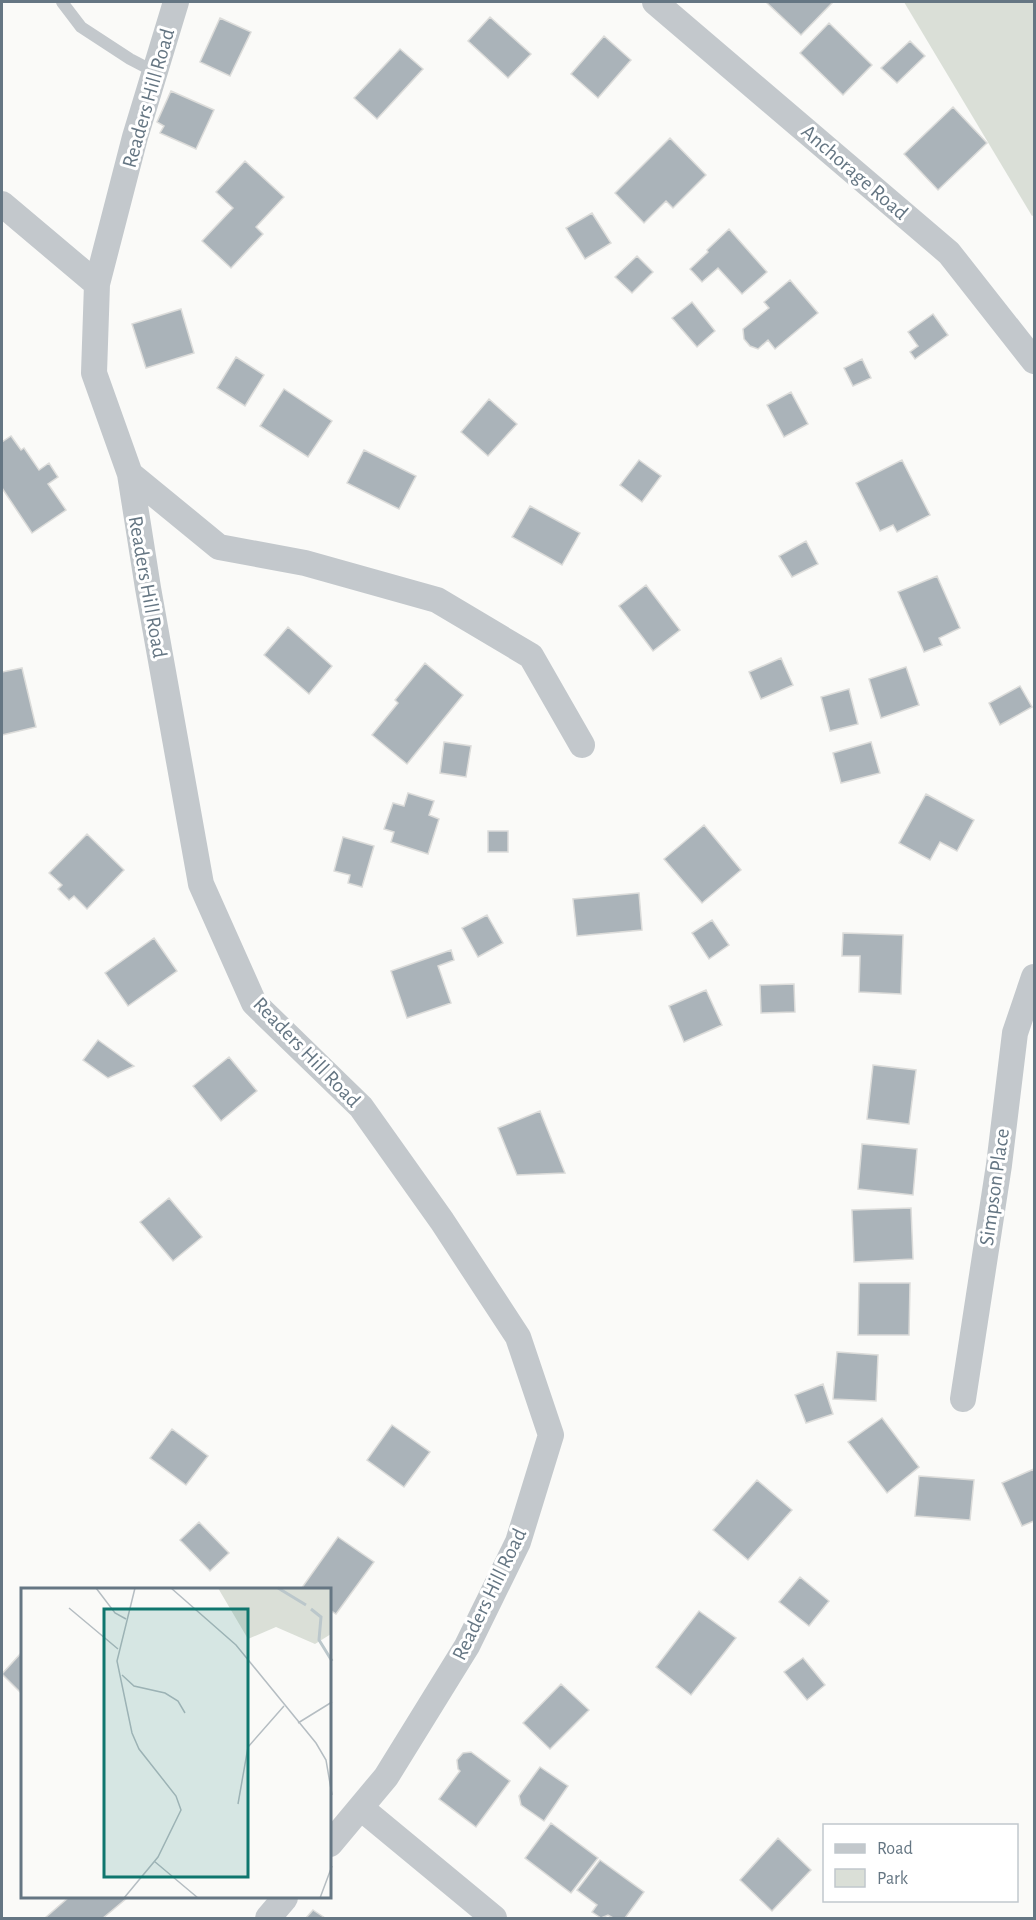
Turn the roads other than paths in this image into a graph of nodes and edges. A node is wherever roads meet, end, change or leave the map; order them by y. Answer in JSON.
{"nodes":[{"id":1,"x":62,"y":2,"type":"edge"},
{"id":2,"x":176,"y":2,"type":"edge"},
{"id":3,"x":655,"y":2,"type":"edge"},
{"id":4,"x":155,"y":72,"type":"junction"},
{"id":5,"x":2,"y":204,"type":"edge"},
{"id":6,"x":97,"y":284,"type":"junction"},
{"id":7,"x":1035,"y":361,"type":"edge"},
{"id":8,"x":130,"y":474,"type":"junction"},
{"id":9,"x":582,"y":745,"type":"dead end"},
{"id":10,"x":1035,"y":977,"type":"edge"},
{"id":11,"x":963,"y":1399,"type":"dead end"},
{"id":12,"x":360,"y":1808,"type":"junction"},
{"id":13,"x":332,"y":1842,"type":"edge"},
{"id":14,"x":284,"y":1899,"type":"edge"},
{"id":15,"x":268,"y":1918,"type":"edge"},
{"id":16,"x":494,"y":1918,"type":"edge"}],
"edges":[{"from":1,"to":4,"type":"lane"},
{"from":2,"to":4,"type":"street","name":"Readers Hill Road"},
{"from":3,"to":7,"type":"street","name":"Anchorage Road"},
{"from":4,"to":6,"type":"street","name":"Readers Hill Road"},
{"from":5,"to":6,"type":"street"},
{"from":6,"to":8,"type":"street","name":"Readers Hill Road"},
{"from":8,"to":9,"type":"street"},
{"from":8,"to":12,"type":"street","name":"Readers Hill Road"},
{"from":10,"to":11,"type":"street","name":"Simpson Place"},
{"from":12,"to":13,"type":"street","name":"Readers Hill Road"},
{"from":12,"to":16,"type":"street"},
{"from":14,"to":15,"type":"street"}]}
